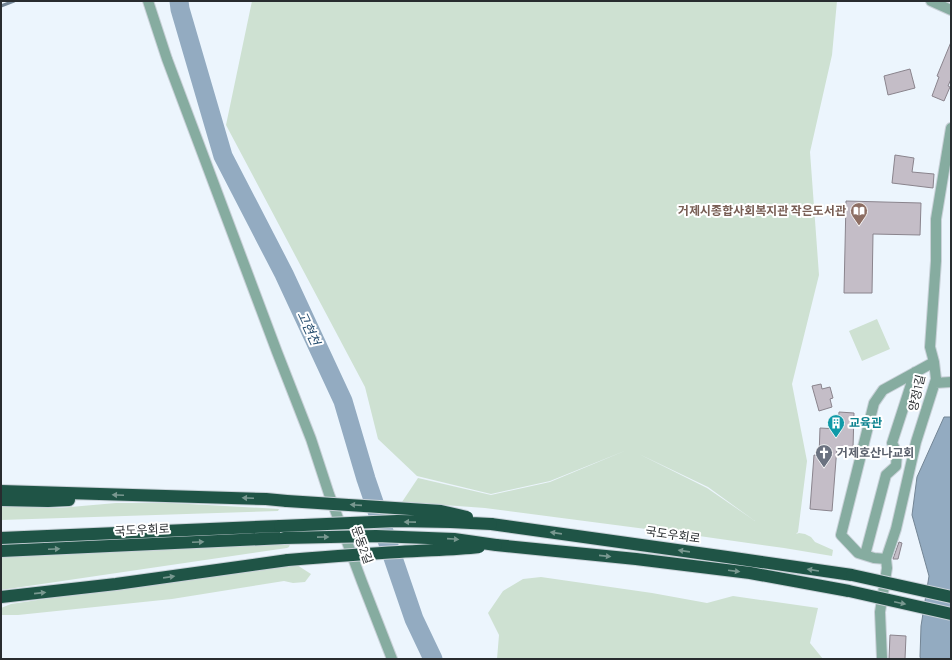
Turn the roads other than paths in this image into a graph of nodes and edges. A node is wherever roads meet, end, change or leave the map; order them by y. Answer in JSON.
{"nodes":[{"id":1,"x":148,"y":1,"type":"edge"},
{"id":2,"x":931,"y":1,"type":"edge"},
{"id":3,"x":951,"y":10,"type":"edge"},
{"id":4,"x":951,"y":128,"type":"edge"},
{"id":5,"x":934,"y":362,"type":"junction"},
{"id":6,"x":915,"y":372,"type":"junction"},
{"id":7,"x":951,"y":382,"type":"edge"},
{"id":8,"x":935,"y":383,"type":"junction"},
{"id":9,"x":1,"y":491,"type":"edge"},
{"id":10,"x":97,"y":494,"type":"junction"},
{"id":11,"x":1,"y":500,"type":"edge"},
{"id":12,"x":491,"y":524,"type":"junction"},
{"id":13,"x":1,"y":538,"type":"edge"},
{"id":14,"x":496,"y":545,"type":"junction"},
{"id":15,"x":1,"y":551,"type":"edge"},
{"id":16,"x":865,"y":556,"type":"junction"},
{"id":17,"x":886,"y":559,"type":"junction"},
{"id":18,"x":951,"y":597,"type":"edge"},
{"id":19,"x":4,"y":598,"type":"edge"},
{"id":20,"x":951,"y":614,"type":"edge"},
{"id":21,"x":392,"y":659,"type":"edge"},
{"id":22,"x":882,"y":659,"type":"edge"}],
"edges":[{"from":1,"to":21,"type":"street","name":"문동2길"},
{"from":2,"to":3,"type":"street"},
{"from":4,"to":5,"type":"street","name":"양정1길"},
{"from":5,"to":6,"type":"street"},
{"from":5,"to":8,"type":"street","name":"양정1길"},
{"from":6,"to":16,"type":"street"},
{"from":6,"to":16,"type":"street"},
{"from":7,"to":8,"type":"street"},
{"from":8,"to":17,"type":"street","name":"양정1길"},
{"from":9,"to":10,"type":"highway"},
{"from":10,"to":11,"type":"highway"},
{"from":12,"to":10,"type":"highway","one_way":true,"bridge":true},
{"from":12,"to":13,"type":"highway","name":"국도우회로","one_way":true,"bridge":true},
{"from":18,"to":12,"type":"highway","name":"국도우회로","one_way":true,"bridge":true},
{"from":15,"to":14,"type":"highway","name":"국도우회로","one_way":true,"bridge":true},
{"from":19,"to":14,"type":"highway","one_way":true,"bridge":true},
{"from":14,"to":20,"type":"highway","one_way":true,"bridge":true},
{"from":16,"to":17,"type":"street"},
{"from":17,"to":22,"type":"street","name":"양정1길"}]}
